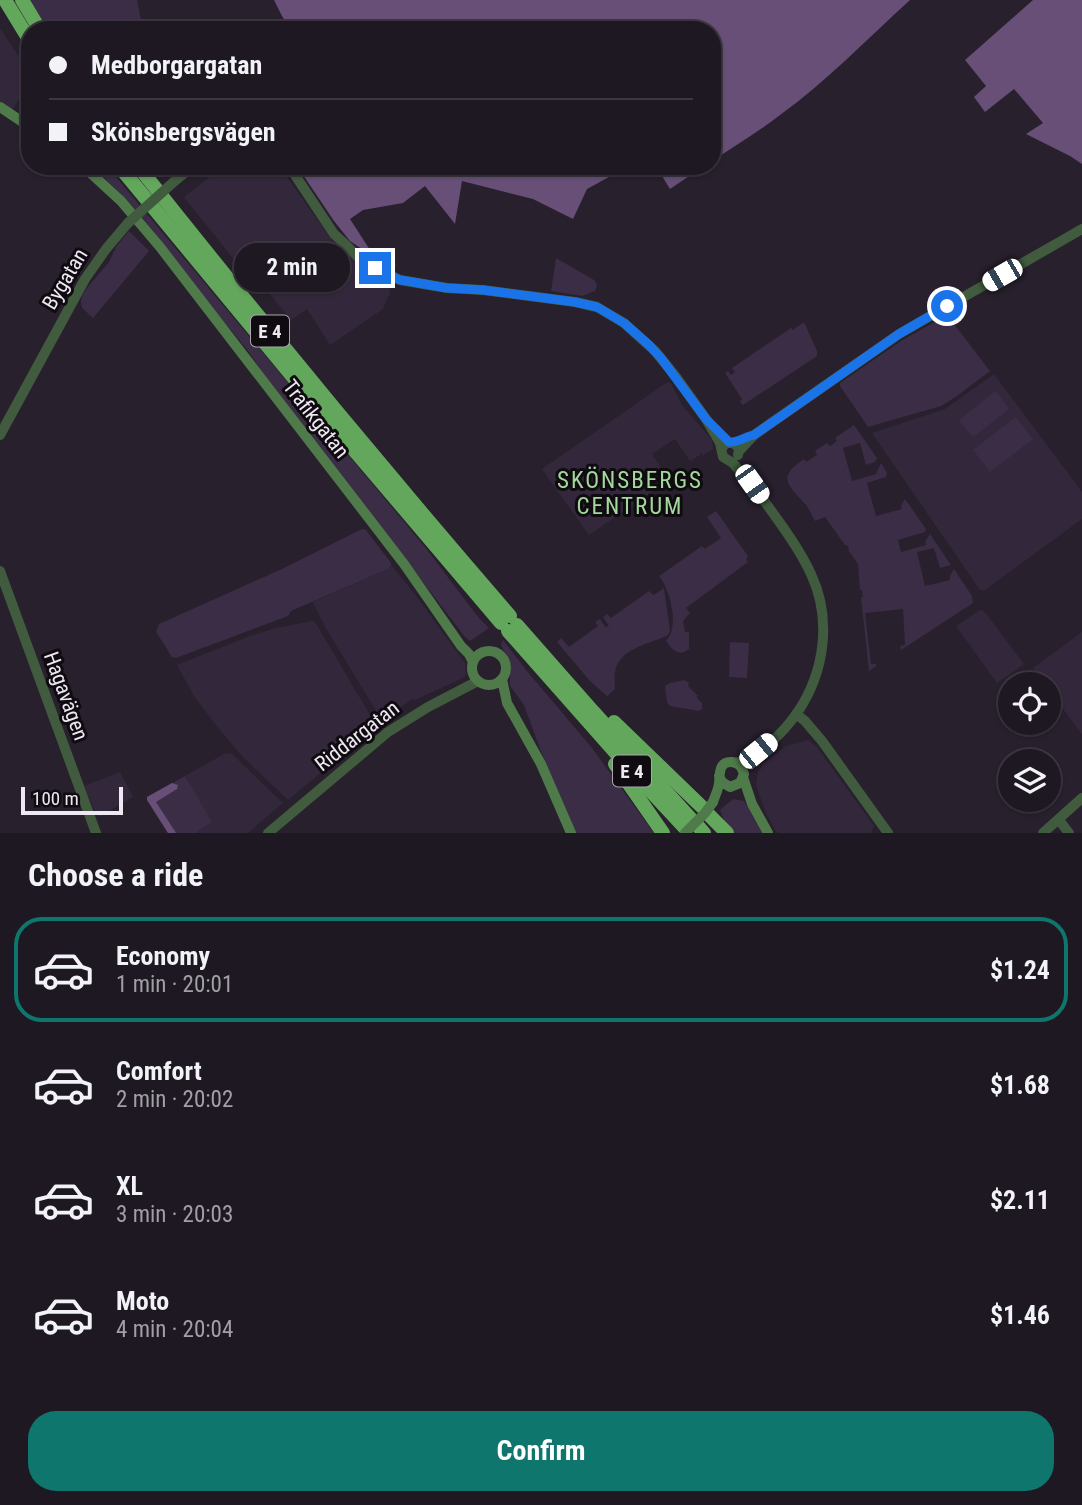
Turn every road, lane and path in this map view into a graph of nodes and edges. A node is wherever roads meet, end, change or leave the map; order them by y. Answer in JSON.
{"nodes":[{"id":1,"x":3,"y":0,"type":"edge"},
{"id":2,"x":22,"y":0,"type":"edge"},
{"id":3,"x":35,"y":21,"type":"edge"},
{"id":4,"x":21,"y":28,"type":"edge"},
{"id":5,"x":0,"y":107,"type":"edge"},
{"id":6,"x":21,"y":121,"type":"edge"},
{"id":7,"x":93,"y":175,"type":"edge"},
{"id":8,"x":126,"y":175,"type":"edge"},
{"id":9,"x":145,"y":175,"type":"edge"},
{"id":10,"x":181,"y":175,"type":"edge"},
{"id":11,"x":295,"y":175,"type":"edge"},
{"id":12,"x":1082,"y":229,"type":"edge"},
{"id":13,"x":0,"y":435,"type":"edge"},
{"id":14,"x":732,"y":450,"type":"junction"},
{"id":15,"x":0,"y":571,"type":"edge"},
{"id":16,"x":509,"y":624,"type":"junction"},
{"id":17,"x":456,"y":638,"type":"junction"},
{"id":18,"x":482,"y":652,"type":"junction"},
{"id":19,"x":542,"y":653,"type":"junction"},
{"id":20,"x":473,"y":662,"type":"junction"},
{"id":21,"x":502,"y":679,"type":"junction"},
{"id":22,"x":478,"y":681,"type":"junction"},
{"id":23,"x":491,"y":685,"type":"junction"},
{"id":24,"x":507,"y":703,"type":"junction"},
{"id":25,"x":580,"y":714,"type":"junction"},
{"id":26,"x":796,"y":714,"type":"junction"},
{"id":27,"x":741,"y":770,"type":"junction"},
{"id":28,"x":719,"y":776,"type":"junction"},
{"id":29,"x":730,"y":786,"type":"junction"},
{"id":30,"x":1082,"y":798,"type":"edge"},
{"id":31,"x":752,"y":804,"type":"junction"},
{"id":32,"x":708,"y":808,"type":"junction"},
{"id":33,"x":650,"y":812,"type":"junction"},
{"id":34,"x":1059,"y":820,"type":"junction"},
{"id":35,"x":693,"y":828,"type":"edge"},
{"id":36,"x":96,"y":833,"type":"edge"},
{"id":37,"x":268,"y":833,"type":"edge"},
{"id":38,"x":571,"y":833,"type":"edge"},
{"id":39,"x":663,"y":833,"type":"edge"},
{"id":40,"x":669,"y":833,"type":"edge"},
{"id":41,"x":727,"y":833,"type":"edge"},
{"id":42,"x":768,"y":833,"type":"edge"},
{"id":43,"x":888,"y":833,"type":"edge"},
{"id":44,"x":1043,"y":833,"type":"edge"},
{"id":45,"x":1069,"y":833,"type":"edge"}],
"edges":[{"from":1,"to":4,"type":"highway"},
{"from":2,"to":3,"type":"highway"},
{"from":5,"to":6,"type":"main road"},
{"from":7,"to":17,"type":"main road","name":"Trafikgatan"},
{"from":8,"to":16,"type":"highway","number":"E 4"},
{"from":9,"to":16,"type":"highway","number":"E 4"},
{"from":10,"to":13,"type":"street","name":"Bygatan","bridge":true},
{"from":11,"to":14,"type":"street"},
{"from":12,"to":14,"type":"street"},
{"from":14,"to":26,"type":"street"},
{"from":15,"to":36,"type":"street","name":"Hagavägen"},
{"from":16,"to":19,"type":"highway","number":"E 4"},
{"from":16,"to":25,"type":"highway","number":"E 4"},
{"from":17,"to":18,"type":"main road","name":"Trafikgatan"},
{"from":17,"to":20,"type":"main road","name":"Trafikgatan"},
{"from":18,"to":20,"type":"main road"},
{"from":18,"to":21,"type":"main road"},
{"from":19,"to":32,"type":"highway","number":"E 4"},
{"from":19,"to":35,"type":"highway","number":"E 4"},
{"from":20,"to":22,"type":"main road"},
{"from":21,"to":23,"type":"main road"},
{"from":21,"to":24,"type":"main road"},
{"from":22,"to":23,"type":"main road"},
{"from":22,"to":37,"type":"street","name":"Riddargatan"},
{"from":23,"to":24,"type":"main road"},
{"from":24,"to":38,"type":"main road"},
{"from":25,"to":33,"type":"highway","number":"E 4"},
{"from":25,"to":35,"type":"highway","number":"E 4"},
{"from":26,"to":27,"type":"street"},
{"from":26,"to":43,"type":"street"},
{"from":27,"to":28,"type":"main road"},
{"from":27,"to":29,"type":"main road"},
{"from":27,"to":31,"type":"main road"},
{"from":28,"to":29,"type":"main road"},
{"from":28,"to":32,"type":"main road"},
{"from":29,"to":31,"type":"main road"},
{"from":29,"to":32,"type":"main road"},
{"from":30,"to":34,"type":"street"},
{"from":31,"to":42,"type":"main road"},
{"from":32,"to":35,"type":"main road","bridge":true},
{"from":32,"to":41,"type":"highway","number":"E 4"},
{"from":33,"to":39,"type":"highway"},
{"from":33,"to":40,"type":"highway","number":"E 4"},
{"from":34,"to":44,"type":"street"},
{"from":34,"to":45,"type":"street"}]}
